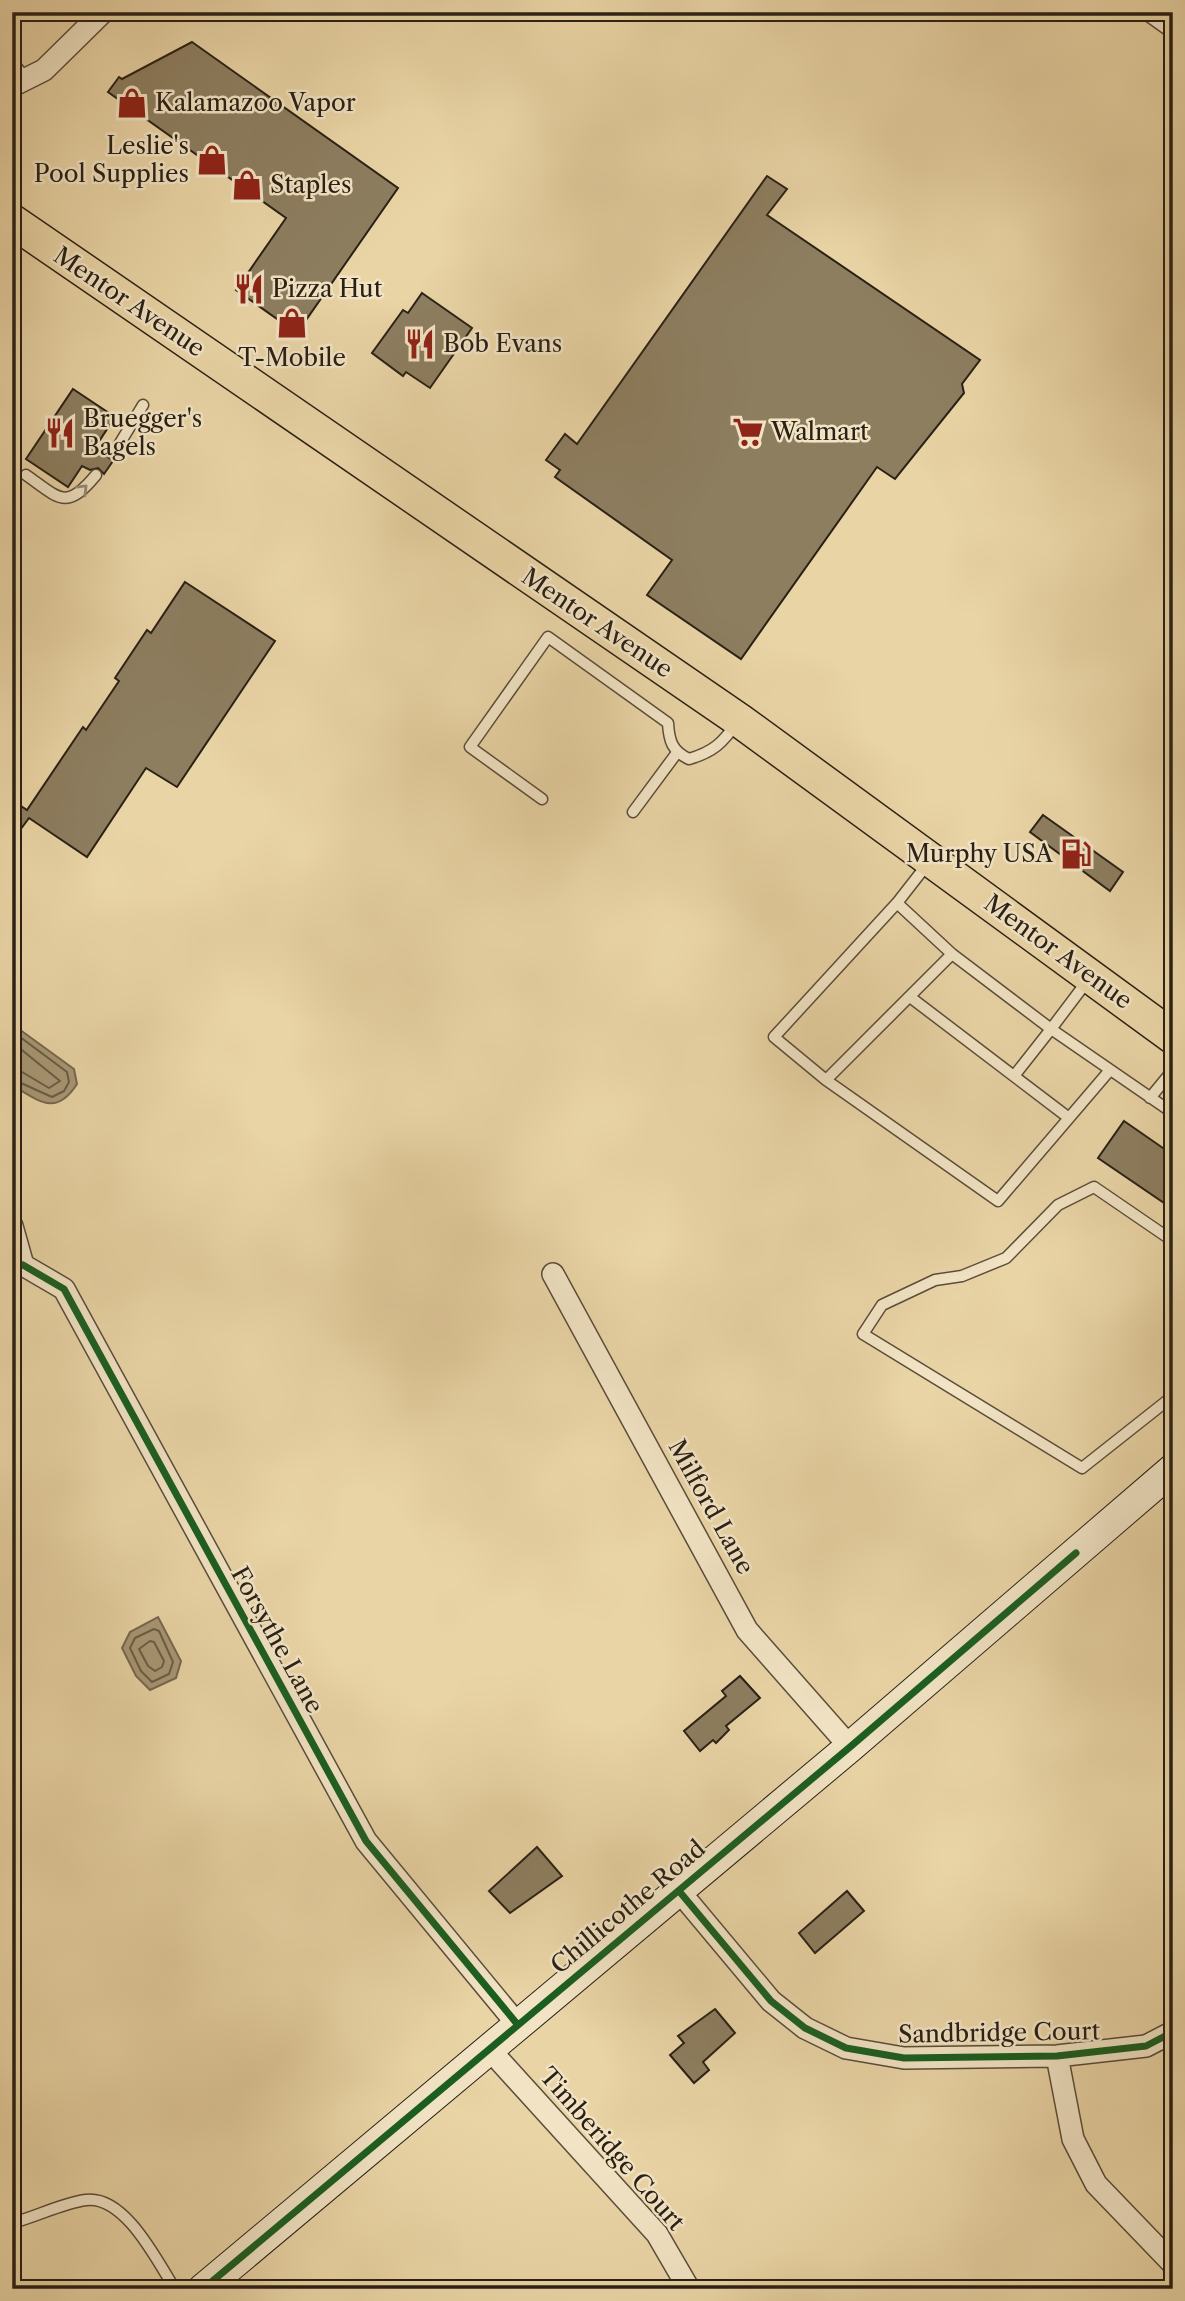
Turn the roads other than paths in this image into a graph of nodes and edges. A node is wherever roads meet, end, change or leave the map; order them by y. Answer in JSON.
{"nodes":[{"id":1,"x":103,"y":12,"type":"edge"},
{"id":2,"x":1152,"y":12,"type":"edge"},
{"id":3,"x":1173,"y":27,"type":"edge"},
{"id":4,"x":12,"y":61,"type":"edge"},
{"id":5,"x":19,"y":82,"type":"edge"},
{"id":6,"x":12,"y":221,"type":"edge"},
{"id":7,"x":143,"y":405,"type":"dead end"},
{"id":8,"x":114,"y":453,"type":"dead end"},
{"id":9,"x":26,"y":475,"type":"dead end"},
{"id":10,"x":96,"y":475,"type":"dead end"},
{"id":11,"x":739,"y":720,"type":"junction"},
{"id":12,"x":677,"y":754,"type":"junction"},
{"id":13,"x":542,"y":799,"type":"dead end"},
{"id":14,"x":633,"y":812,"type":"dead end"},
{"id":15,"x":931,"y":860,"type":"junction"},
{"id":16,"x":897,"y":903,"type":"junction"},
{"id":17,"x":952,"y":954,"type":"junction"},
{"id":18,"x":1091,"y":975,"type":"junction"},
{"id":19,"x":910,"y":997,"type":"junction"},
{"id":20,"x":1051,"y":1029,"type":"junction"},
{"id":21,"x":1173,"y":1037,"type":"edge"},
{"id":22,"x":1110,"y":1070,"type":"junction"},
{"id":23,"x":1173,"y":1070,"type":"edge"},
{"id":24,"x":1014,"y":1076,"type":"junction"},
{"id":25,"x":826,"y":1080,"type":"junction"},
{"id":26,"x":1150,"y":1098,"type":"junction"},
{"id":27,"x":1173,"y":1114,"type":"edge"},
{"id":28,"x":1069,"y":1118,"type":"junction"},
{"id":29,"x":12,"y":1226,"type":"edge"},
{"id":30,"x":1173,"y":1241,"type":"edge"},
{"id":31,"x":18,"y":1267,"type":"edge"},
{"id":32,"x":554,"y":1274,"type":"dead end"},
{"id":33,"x":1173,"y":1395,"type":"edge"},
{"id":34,"x":1173,"y":1469,"type":"edge"},
{"id":35,"x":850,"y":1747,"type":"junction"},
{"id":36,"x":679,"y":1891,"type":"junction"},
{"id":37,"x":518,"y":2025,"type":"junction"},
{"id":38,"x":1173,"y":2032,"type":"edge"},
{"id":39,"x":489,"y":2049,"type":"junction"},
{"id":40,"x":1057,"y":2056,"type":"junction"},
{"id":41,"x":12,"y":2223,"type":"edge"},
{"id":42,"x":1173,"y":2264,"type":"edge"},
{"id":43,"x":175,"y":2289,"type":"edge"},
{"id":44,"x":203,"y":2289,"type":"edge"},
{"id":45,"x":690,"y":2289,"type":"edge"}],
"edges":[{"from":1,"to":5,"type":"street"},
{"from":2,"to":3,"type":"street"},
{"from":4,"to":5,"type":"lane"},
{"from":6,"to":11,"type":"main road","name":"Mentor Avenue"},
{"from":7,"to":8,"type":"lane"},
{"from":9,"to":10,"type":"lane","one_way":true},
{"from":11,"to":12,"type":"lane"},
{"from":11,"to":15,"type":"main road","name":"Mentor Avenue"},
{"from":12,"to":13,"type":"lane"},
{"from":12,"to":14,"type":"lane"},
{"from":15,"to":16,"type":"lane"},
{"from":15,"to":18,"type":"main road","name":"Mentor Avenue"},
{"from":16,"to":17,"type":"lane"},
{"from":16,"to":25,"type":"lane"},
{"from":17,"to":19,"type":"lane"},
{"from":17,"to":20,"type":"lane"},
{"from":18,"to":20,"type":"lane"},
{"from":18,"to":21,"type":"main road","name":"Mentor Avenue"},
{"from":19,"to":24,"type":"lane"},
{"from":19,"to":25,"type":"lane"},
{"from":20,"to":22,"type":"lane"},
{"from":20,"to":24,"type":"lane"},
{"from":22,"to":26,"type":"lane"},
{"from":22,"to":28,"type":"lane"},
{"from":23,"to":26,"type":"lane"},
{"from":24,"to":28,"type":"lane"},
{"from":25,"to":28,"type":"lane"},
{"from":26,"to":27,"type":"lane"},
{"from":29,"to":31,"type":"street"},
{"from":30,"to":33,"type":"lane"},
{"from":31,"to":37,"type":"street","name":"Forsythe Lane"},
{"from":32,"to":35,"type":"street","name":"Milford Lane"},
{"from":34,"to":35,"type":"street","name":"Chillicothe Road"},
{"from":35,"to":36,"type":"street","name":"Chillicothe Road"},
{"from":36,"to":37,"type":"street","name":"Chillicothe Road"},
{"from":36,"to":40,"type":"street","name":"Sandbridge Court"},
{"from":37,"to":39,"type":"street","name":"Chillicothe Road"},
{"from":38,"to":40,"type":"street","name":"Sandbridge Court"},
{"from":39,"to":44,"type":"street","name":"Chillicothe Road"},
{"from":39,"to":45,"type":"street","name":"Timberidge Court"},
{"from":40,"to":42,"type":"street"},
{"from":41,"to":43,"type":"lane"}]}
